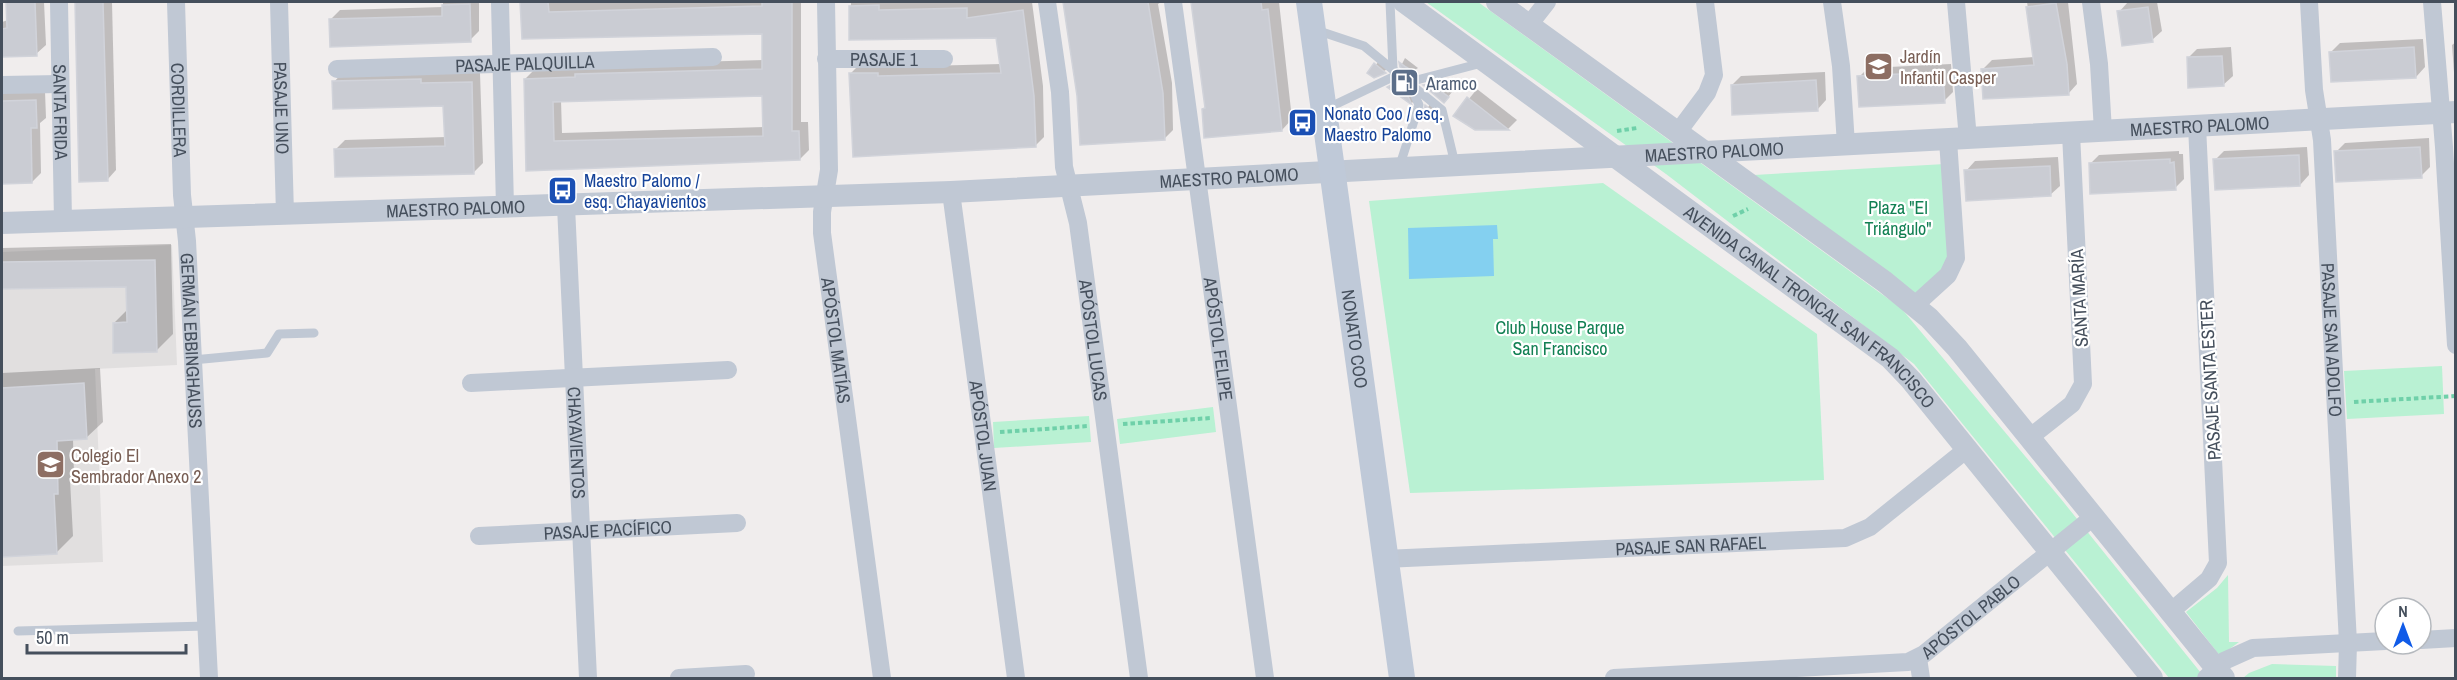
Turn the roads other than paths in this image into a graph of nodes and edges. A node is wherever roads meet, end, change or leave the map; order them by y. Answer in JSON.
{"nodes":[{"id":1,"x":59,"y":2,"type":"edge"},
{"id":2,"x":176,"y":2,"type":"edge"},
{"id":3,"x":279,"y":2,"type":"edge"},
{"id":4,"x":500,"y":2,"type":"edge"},
{"id":5,"x":826,"y":2,"type":"edge"},
{"id":6,"x":1047,"y":2,"type":"edge"},
{"id":7,"x":1173,"y":2,"type":"edge"},
{"id":8,"x":1309,"y":2,"type":"edge"},
{"id":9,"x":1390,"y":2,"type":"edge"},
{"id":10,"x":1404,"y":2,"type":"edge"},
{"id":11,"x":1497,"y":2,"type":"edge"},
{"id":12,"x":1547,"y":2,"type":"edge"},
{"id":13,"x":1705,"y":2,"type":"edge"},
{"id":14,"x":1832,"y":2,"type":"edge"},
{"id":15,"x":1956,"y":2,"type":"edge"},
{"id":16,"x":2091,"y":2,"type":"edge"},
{"id":17,"x":2309,"y":2,"type":"edge"},
{"id":18,"x":2432,"y":2,"type":"edge"},
{"id":19,"x":1529,"y":25,"type":"junction"},
{"id":20,"x":1313,"y":29,"type":"junction"},
{"id":21,"x":713,"y":57,"type":"dead end"},
{"id":22,"x":826,"y":59,"type":"junction"},
{"id":23,"x":944,"y":60,"type":"dead end"},
{"id":24,"x":1486,"y":62,"type":"junction"},
{"id":25,"x":502,"y":64,"type":"junction"},
{"id":26,"x":337,"y":69,"type":"dead end"},
{"id":27,"x":1396,"y":71,"type":"junction"},
{"id":28,"x":1409,"y":82,"type":"junction"},
{"id":29,"x":60,"y":84,"type":"junction"},
{"id":30,"x":2,"y":85,"type":"edge"},
{"id":31,"x":1323,"y":110,"type":"junction"},
{"id":32,"x":2448,"y":113,"type":"edge"},
{"id":33,"x":2319,"y":119,"type":"junction"},
{"id":34,"x":2197,"y":126,"type":"junction"},
{"id":35,"x":2103,"y":131,"type":"junction"},
{"id":36,"x":1678,"y":132,"type":"junction"},
{"id":37,"x":2071,"y":133,"type":"junction"},
{"id":38,"x":1958,"y":139,"type":"junction"},
{"id":39,"x":1846,"y":145,"type":"junction"},
{"id":40,"x":1708,"y":153,"type":"junction"},
{"id":41,"x":1619,"y":158,"type":"junction"},
{"id":42,"x":1456,"y":167,"type":"junction"},
{"id":43,"x":1398,"y":170,"type":"junction"},
{"id":44,"x":1333,"y":173,"type":"junction"},
{"id":45,"x":1197,"y":180,"type":"junction"},
{"id":46,"x":1069,"y":187,"type":"junction"},
{"id":47,"x":951,"y":192,"type":"junction"},
{"id":48,"x":825,"y":197,"type":"junction"},
{"id":49,"x":566,"y":206,"type":"junction"},
{"id":50,"x":505,"y":207,"type":"junction"},
{"id":51,"x":285,"y":214,"type":"junction"},
{"id":52,"x":184,"y":218,"type":"junction"},
{"id":53,"x":63,"y":221,"type":"junction"},
{"id":54,"x":2,"y":223,"type":"edge"},
{"id":55,"x":1915,"y":305,"type":"junction"},
{"id":56,"x":314,"y":333,"type":"dead end"},
{"id":57,"x":2456,"y":345,"type":"edge"},
{"id":58,"x":193,"y":360,"type":"junction"},
{"id":59,"x":728,"y":370,"type":"dead end"},
{"id":60,"x":574,"y":378,"type":"junction"},
{"id":61,"x":471,"y":383,"type":"dead end"},
{"id":62,"x":2029,"y":438,"type":"junction"},
{"id":63,"x":1967,"y":449,"type":"junction"},
{"id":64,"x":2092,"y":518,"type":"junction"},
{"id":65,"x":737,"y":523,"type":"dead end"},
{"id":66,"x":581,"y":531,"type":"junction"},
{"id":67,"x":479,"y":536,"type":"dead end"},
{"id":68,"x":2050,"y":552,"type":"junction"},
{"id":69,"x":1386,"y":559,"type":"junction"},
{"id":70,"x":2169,"y":613,"type":"junction"},
{"id":71,"x":206,"y":626,"type":"junction"},
{"id":72,"x":18,"y":631,"type":"dead end"},
{"id":73,"x":2456,"y":638,"type":"edge"},
{"id":74,"x":2433,"y":639,"type":"edge"},
{"id":75,"x":2373,"y":642,"type":"edge"},
{"id":76,"x":2348,"y":643,"type":"junction"},
{"id":77,"x":1918,"y":658,"type":"junction"},
{"id":78,"x":1789,"y":674,"type":"edge"},
{"id":79,"x":746,"y":675,"type":"dead end"},
{"id":80,"x":2215,"y":675,"type":"edge"},
{"id":81,"x":1663,"y":677,"type":"edge"},
{"id":82,"x":209,"y":678,"type":"edge"},
{"id":83,"x":588,"y":678,"type":"edge"},
{"id":84,"x":680,"y":678,"type":"edge"},
{"id":85,"x":882,"y":678,"type":"edge"},
{"id":86,"x":1016,"y":678,"type":"edge"},
{"id":87,"x":1139,"y":678,"type":"edge"},
{"id":88,"x":1265,"y":678,"type":"edge"},
{"id":89,"x":1402,"y":678,"type":"edge"},
{"id":90,"x":1614,"y":678,"type":"edge"},
{"id":91,"x":1921,"y":678,"type":"edge"},
{"id":92,"x":2152,"y":678,"type":"edge"},
{"id":93,"x":2347,"y":678,"type":"edge"}],
"edges":[{"from":1,"to":29,"type":"street","name":"SANTA FRIDA"},
{"from":2,"to":52,"type":"street","name":"CORDILLERA"},
{"from":3,"to":51,"type":"street","name":"PASAJE UNO"},
{"from":4,"to":25,"type":"street"},
{"from":5,"to":22,"type":"street","name":"APÓSTOL MATÍAS"},
{"from":6,"to":46,"type":"street","name":"APÓSTOL LUCAS"},
{"from":7,"to":45,"type":"street","name":"APÓSTOL FELIPE"},
{"from":8,"to":20,"type":"main road","name":"NONATO COO"},
{"from":9,"to":27,"type":"lane"},
{"from":10,"to":24,"type":"street","name":"AVENIDA CANAL TRONCAL SAN FRANCISCO"},
{"from":11,"to":19,"type":"street"},
{"from":12,"to":19,"type":"street"},
{"from":13,"to":36,"type":"street"},
{"from":14,"to":39,"type":"street"},
{"from":15,"to":38,"type":"street"},
{"from":16,"to":35,"type":"street"},
{"from":17,"to":33,"type":"street","name":"PASAJE SAN ADOLFO"},
{"from":18,"to":32,"type":"street"},
{"from":19,"to":36,"type":"street"},
{"from":20,"to":27,"type":"lane"},
{"from":20,"to":31,"type":"main road","name":"NONATO COO"},
{"from":21,"to":25,"type":"street","name":"PASAJE PALQUILLA"},
{"from":22,"to":23,"type":"street","name":"PASAJE 1"},
{"from":22,"to":48,"type":"street","name":"APÓSTOL MATÍAS"},
{"from":24,"to":28,"type":"lane"},
{"from":24,"to":41,"type":"street","name":"AVENIDA CANAL TRONCAL SAN FRANCISCO"},
{"from":25,"to":26,"type":"street","name":"PASAJE PALQUILLA"},
{"from":25,"to":50,"type":"street"},
{"from":27,"to":28,"type":"lane"},
{"from":27,"to":31,"type":"lane"},
{"from":28,"to":42,"type":"lane"},
{"from":28,"to":43,"type":"lane"},
{"from":29,"to":30,"type":"street"},
{"from":29,"to":53,"type":"street","name":"SANTA FRIDA"},
{"from":31,"to":44,"type":"main road","name":"NONATO COO"},
{"from":32,"to":33,"type":"street","name":"MAESTRO PALOMO"},
{"from":32,"to":57,"type":"street"},
{"from":33,"to":34,"type":"street","name":"MAESTRO PALOMO"},
{"from":33,"to":76,"type":"street","name":"PASAJE SAN ADOLFO"},
{"from":34,"to":35,"type":"street","name":"MAESTRO PALOMO"},
{"from":34,"to":70,"type":"street","name":"PASAJE SANTA ESTER"},
{"from":35,"to":37,"type":"street","name":"MAESTRO PALOMO"},
{"from":36,"to":40,"type":"street"},
{"from":37,"to":38,"type":"street","name":"MAESTRO PALOMO"},
{"from":37,"to":62,"type":"street","name":"SANTA MARÍA"},
{"from":38,"to":39,"type":"street","name":"MAESTRO PALOMO"},
{"from":38,"to":55,"type":"street"},
{"from":39,"to":40,"type":"street","name":"MAESTRO PALOMO"},
{"from":40,"to":41,"type":"street","name":"MAESTRO PALOMO"},
{"from":40,"to":55,"type":"street"},
{"from":41,"to":42,"type":"street","name":"MAESTRO PALOMO"},
{"from":41,"to":63,"type":"street","name":"AVENIDA CANAL TRONCAL SAN FRANCISCO"},
{"from":42,"to":43,"type":"street","name":"MAESTRO PALOMO"},
{"from":43,"to":44,"type":"street","name":"MAESTRO PALOMO"},
{"from":44,"to":45,"type":"street","name":"MAESTRO PALOMO"},
{"from":44,"to":69,"type":"main road","name":"NONATO COO"},
{"from":45,"to":46,"type":"street","name":"MAESTRO PALOMO"},
{"from":45,"to":88,"type":"street","name":"APÓSTOL FELIPE"},
{"from":46,"to":47,"type":"street","name":"MAESTRO PALOMO"},
{"from":46,"to":87,"type":"street","name":"APÓSTOL LUCAS"},
{"from":47,"to":48,"type":"street","name":"MAESTRO PALOMO"},
{"from":47,"to":86,"type":"street","name":"APÓSTOL JUAN"},
{"from":48,"to":49,"type":"street","name":"MAESTRO PALOMO"},
{"from":48,"to":85,"type":"street","name":"APÓSTOL MATÍAS"},
{"from":49,"to":50,"type":"street","name":"MAESTRO PALOMO"},
{"from":49,"to":60,"type":"street","name":"CHAYAVIENTOS"},
{"from":50,"to":51,"type":"street","name":"MAESTRO PALOMO"},
{"from":51,"to":52,"type":"street","name":"MAESTRO PALOMO"},
{"from":52,"to":53,"type":"street","name":"MAESTRO PALOMO"},
{"from":52,"to":58,"type":"street","name":"GERMÁN EBBINGHAUSS"},
{"from":53,"to":54,"type":"street","name":"MAESTRO PALOMO"},
{"from":55,"to":62,"type":"street"},
{"from":56,"to":58,"type":"lane"},
{"from":58,"to":71,"type":"street","name":"GERMÁN EBBINGHAUSS"},
{"from":59,"to":60,"type":"street"},
{"from":60,"to":61,"type":"street"},
{"from":60,"to":66,"type":"street","name":"CHAYAVIENTOS"},
{"from":62,"to":64,"type":"street"},
{"from":63,"to":68,"type":"street","name":"AVENIDA CANAL TRONCAL SAN FRANCISCO"},
{"from":63,"to":69,"type":"street","name":"PASAJE SAN RAFAEL"},
{"from":64,"to":68,"type":"street","name":"APÓSTOL PABLO"},
{"from":64,"to":70,"type":"street"},
{"from":65,"to":66,"type":"street","name":"PASAJE PACÍFICO"},
{"from":66,"to":67,"type":"street","name":"PASAJE PACÍFICO"},
{"from":66,"to":83,"type":"street","name":"CHAYAVIENTOS"},
{"from":68,"to":77,"type":"street","name":"APÓSTOL PABLO"},
{"from":68,"to":92,"type":"street","name":"AVENIDA CANAL TRONCAL SAN FRANCISCO"},
{"from":69,"to":89,"type":"main road","name":"NONATO COO"},
{"from":70,"to":80,"type":"street"},
{"from":71,"to":72,"type":"lane"},
{"from":71,"to":82,"type":"street","name":"GERMÁN EBBINGHAUSS"},
{"from":73,"to":74,"type":"street"},
{"from":75,"to":76,"type":"street"},
{"from":76,"to":80,"type":"street"},
{"from":76,"to":93,"type":"street","name":"PASAJE SAN ADOLFO"},
{"from":77,"to":78,"type":"street","name":"APÓSTOL PABLO"},
{"from":77,"to":91,"type":"street"},
{"from":78,"to":81,"type":"street","name":"APÓSTOL PABLO"},
{"from":79,"to":84,"type":"street"},
{"from":81,"to":90,"type":"street","name":"APÓSTOL PABLO"}]}
